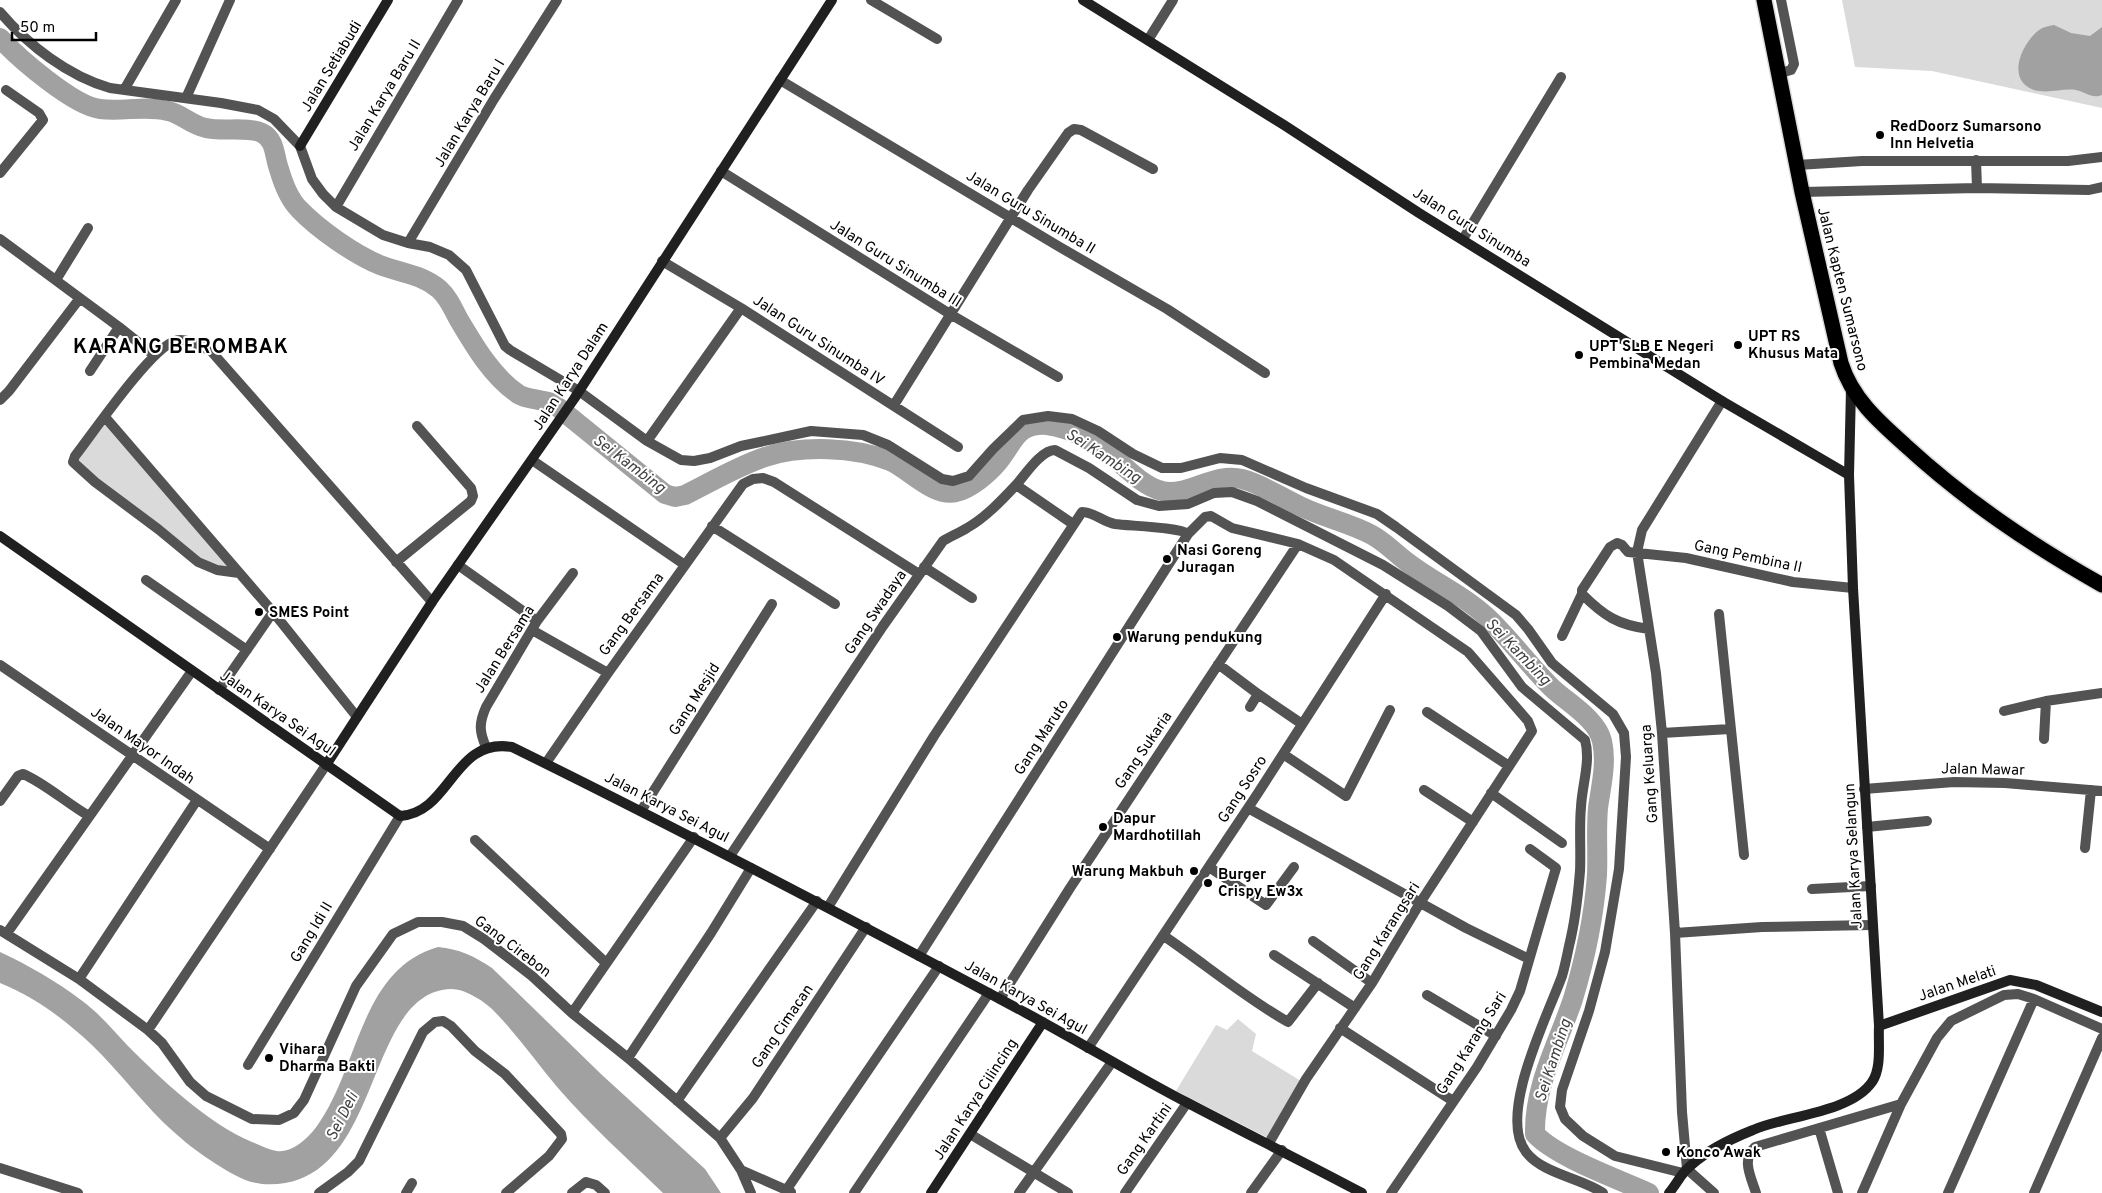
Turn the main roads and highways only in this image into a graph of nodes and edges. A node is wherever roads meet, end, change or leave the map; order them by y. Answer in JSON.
{"nodes":[{"id":1,"x":388,"y":0,"type":"edge"},
{"id":2,"x":832,"y":0,"type":"edge"},
{"id":3,"x":1083,"y":0,"type":"edge"},
{"id":4,"x":1764,"y":0,"type":"edge"},
{"id":5,"x":300,"y":146,"type":"road end"},
{"id":6,"x":1852,"y":389,"type":"junction"},
{"id":7,"x":1849,"y":475,"type":"junction"},
{"id":8,"x":0,"y":536,"type":"edge"},
{"id":9,"x":2102,"y":585,"type":"edge"},
{"id":10,"x":326,"y":764,"type":"junction"},
{"id":11,"x":2102,"y":1012,"type":"edge"},
{"id":12,"x":1043,"y":1022,"type":"junction"},
{"id":13,"x":1879,"y":1026,"type":"junction"},
{"id":14,"x":1673,"y":1189,"type":"edge"},
{"id":15,"x":931,"y":1193,"type":"edge"},
{"id":16,"x":1362,"y":1193,"type":"edge"}],
"edges":[{"from":1,"to":5,"type":"main road","name":"Jalan Setiabudi"},
{"from":2,"to":10,"type":"main road","name":"Jalan Karya Dalam"},
{"from":3,"to":7,"type":"main road","name":"Jalan Guru Sinumba"},
{"from":4,"to":6,"type":"highway","name":"Jalan Kapten Sumarsono"},
{"from":6,"to":7,"type":"main road","name":"Jalan Karya Selangun"},
{"from":6,"to":9,"type":"highway","name":"Jalan Kapten Sumarsono"},
{"from":7,"to":13,"type":"main road","name":"Jalan Karya Selangun"},
{"from":8,"to":10,"type":"main road","name":"Jalan Karya Sei Agul"},
{"from":10,"to":12,"type":"main road","name":"Jalan Karya Sei Agul"},
{"from":11,"to":13,"type":"main road","name":"Jalan Melati"},
{"from":12,"to":15,"type":"main road","name":"Jalan Karya Cilincing"},
{"from":12,"to":16,"type":"main road","name":"Jalan Karya Sei Agul"},
{"from":13,"to":14,"type":"main road","name":"Jalan Karya Selangun"}]}
